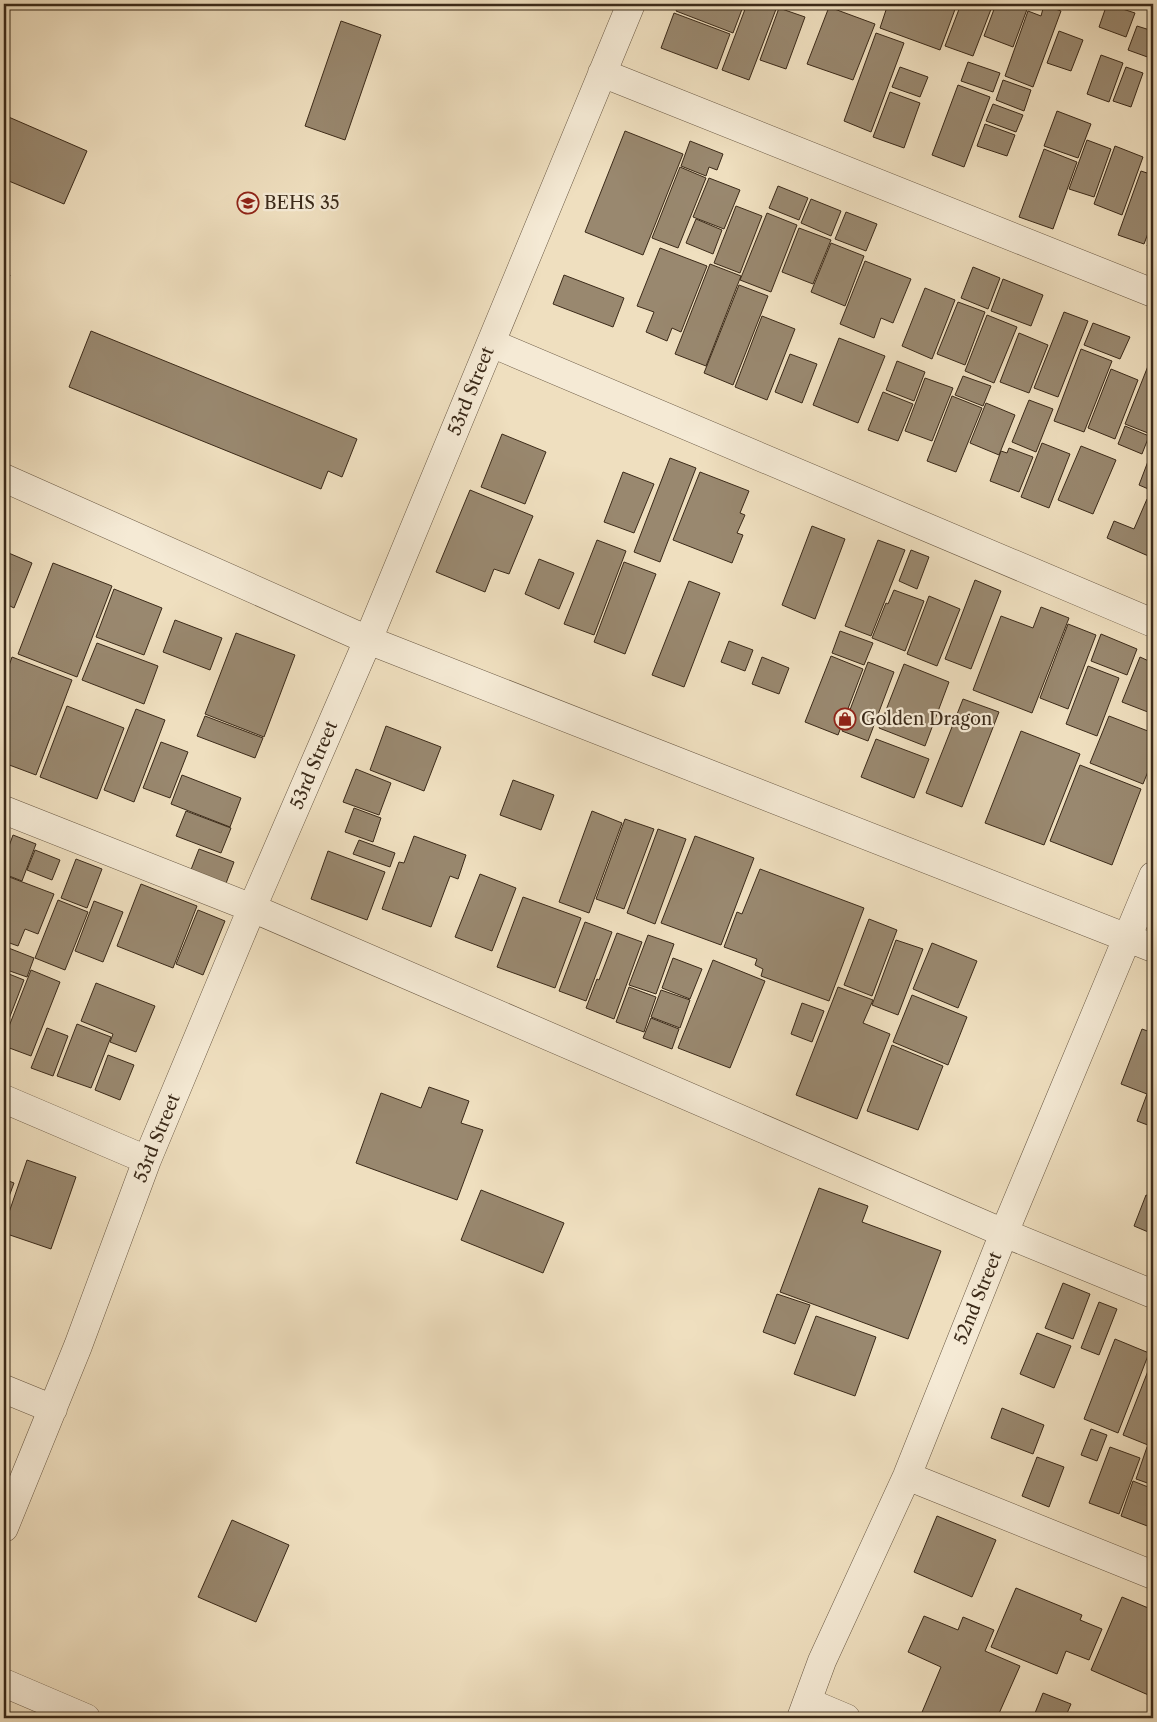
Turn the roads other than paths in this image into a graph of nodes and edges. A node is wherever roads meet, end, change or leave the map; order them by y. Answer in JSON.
{"nodes":[{"id":1,"x":631,"y":4,"type":"edge"},
{"id":2,"x":602,"y":73,"type":"junction"},
{"id":3,"x":1153,"y":293,"type":"edge"},
{"id":4,"x":491,"y":343,"type":"junction"},
{"id":5,"x":4,"y":478,"type":"edge"},
{"id":6,"x":1153,"y":623,"type":"edge"},
{"id":7,"x":368,"y":640,"type":"junction"},
{"id":8,"x":4,"y":810,"type":"edge"},
{"id":9,"x":1153,"y":876,"type":"edge"},
{"id":10,"x":252,"y":908,"type":"junction"},
{"id":11,"x":1128,"y":938,"type":"junction"},
{"id":12,"x":1153,"y":948,"type":"edge"},
{"id":13,"x":4,"y":1099,"type":"edge"},
{"id":14,"x":147,"y":1160,"type":"junction"},
{"id":15,"x":1004,"y":1233,"type":"junction"},
{"id":16,"x":1153,"y":1294,"type":"edge"},
{"id":17,"x":4,"y":1389,"type":"edge"},
{"id":18,"x":53,"y":1409,"type":"junction"},
{"id":19,"x":907,"y":1476,"type":"junction"},
{"id":20,"x":4,"y":1528,"type":"edge"},
{"id":21,"x":1153,"y":1575,"type":"edge"},
{"id":22,"x":4,"y":1683,"type":"edge"},
{"id":23,"x":804,"y":1710,"type":"edge"},
{"id":24,"x":86,"y":1718,"type":"edge"},
{"id":25,"x":846,"y":1718,"type":"edge"}],
"edges":[{"from":1,"to":2,"type":"street","name":"53rd Street"},
{"from":2,"to":3,"type":"street"},
{"from":2,"to":4,"type":"street","name":"53rd Street"},
{"from":4,"to":6,"type":"street"},
{"from":4,"to":7,"type":"street","name":"53rd Street"},
{"from":5,"to":7,"type":"street"},
{"from":7,"to":10,"type":"street","name":"53rd Street"},
{"from":7,"to":11,"type":"street"},
{"from":8,"to":10,"type":"street"},
{"from":9,"to":11,"type":"street","name":"52nd Street"},
{"from":10,"to":14,"type":"street","name":"53rd Street"},
{"from":10,"to":15,"type":"street"},
{"from":11,"to":12,"type":"street"},
{"from":11,"to":15,"type":"street","name":"52nd Street"},
{"from":13,"to":14,"type":"street"},
{"from":14,"to":18,"type":"street","name":"53rd Street"},
{"from":15,"to":16,"type":"street"},
{"from":15,"to":19,"type":"street","name":"52nd Street"},
{"from":17,"to":18,"type":"street"},
{"from":18,"to":20,"type":"street","name":"53rd Street"},
{"from":19,"to":21,"type":"street"},
{"from":19,"to":23,"type":"street","name":"52nd Street"},
{"from":22,"to":24,"type":"street"},
{"from":23,"to":25,"type":"street"}]}
